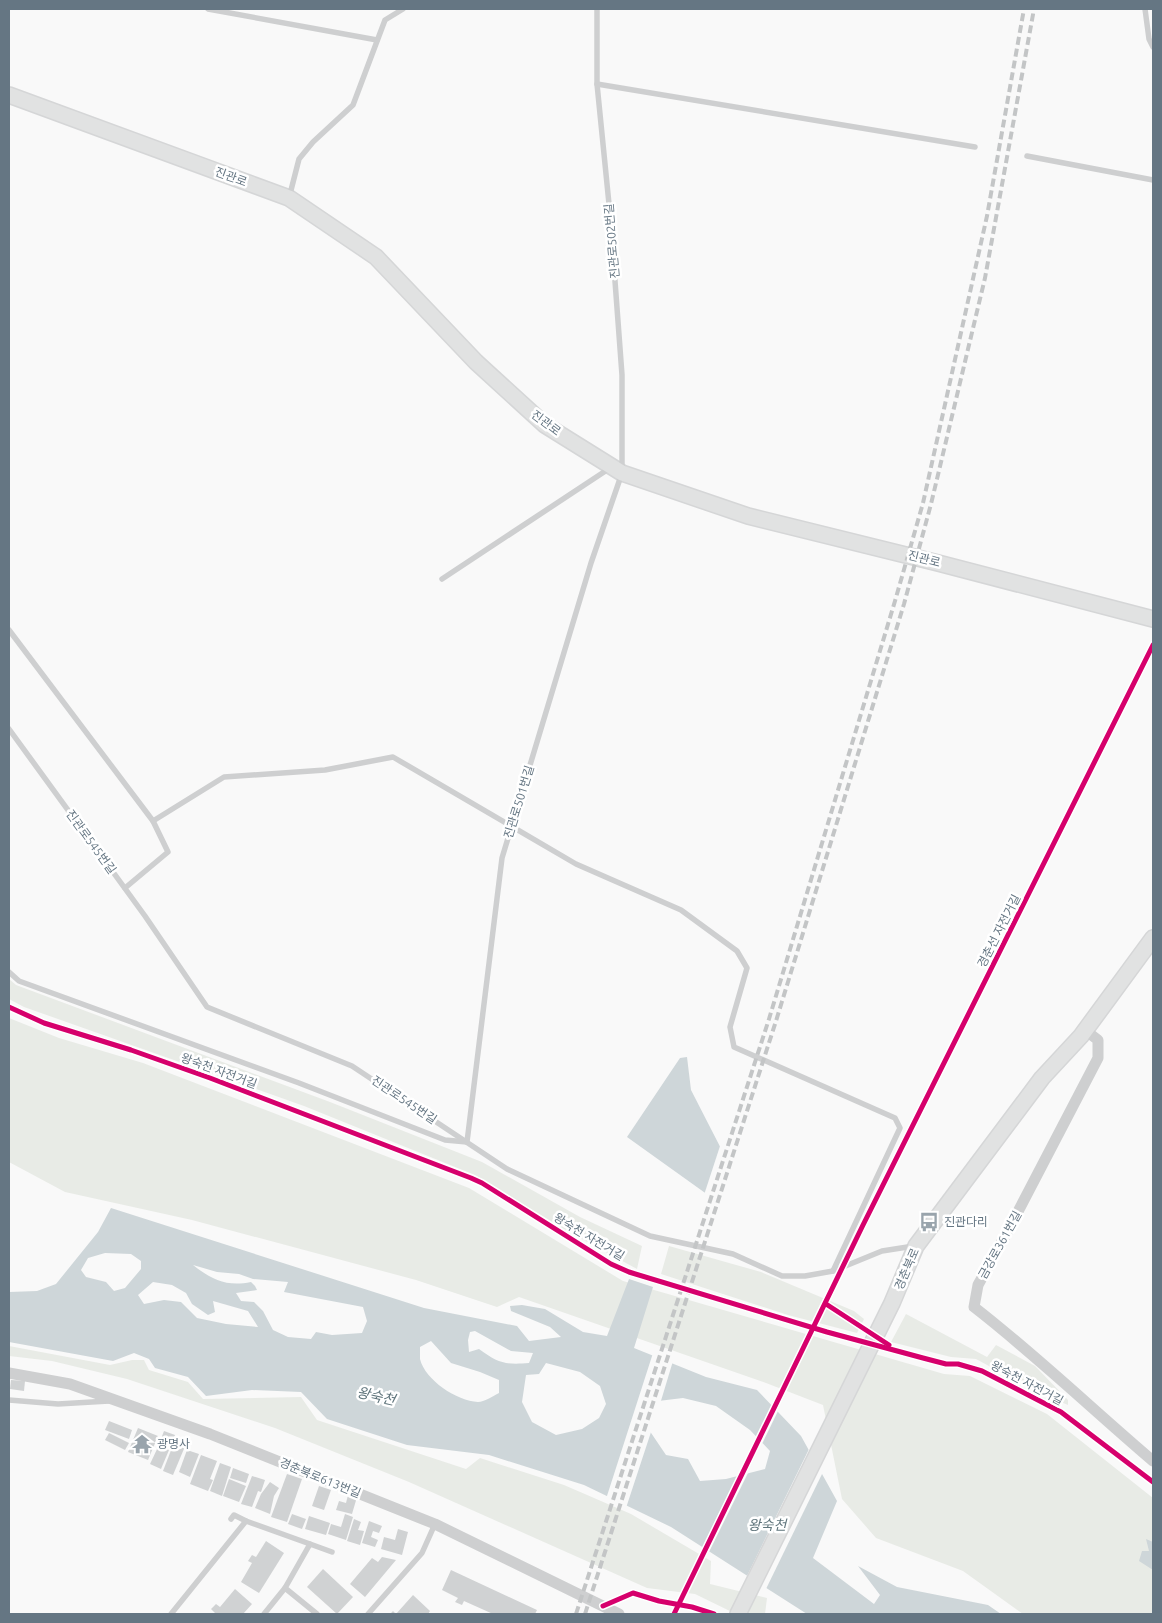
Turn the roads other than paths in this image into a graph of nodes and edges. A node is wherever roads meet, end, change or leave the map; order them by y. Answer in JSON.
{"nodes":[{"id":1,"x":208,"y":9,"type":"edge"},
{"id":2,"x":403,"y":9,"type":"edge"},
{"id":3,"x":597,"y":9,"type":"edge"},
{"id":4,"x":1145,"y":9,"type":"edge"},
{"id":5,"x":377,"y":40,"type":"junction"},
{"id":6,"x":1153,"y":47,"type":"edge"},
{"id":7,"x":597,"y":84,"type":"junction"},
{"id":8,"x":9,"y":95,"type":"edge"},
{"id":9,"x":975,"y":146,"type":"dead end"},
{"id":10,"x":1027,"y":156,"type":"dead end"},
{"id":11,"x":1153,"y":180,"type":"edge"},
{"id":12,"x":289,"y":198,"type":"junction"},
{"id":13,"x":617,"y":470,"type":"junction"},
{"id":14,"x":442,"y":579,"type":"dead end"},
{"id":15,"x":1153,"y":617,"type":"edge"},
{"id":16,"x":9,"y":630,"type":"edge"},
{"id":17,"x":9,"y":730,"type":"edge"},
{"id":18,"x":153,"y":821,"type":"junction"},
{"id":19,"x":511,"y":826,"type":"junction"},
{"id":20,"x":125,"y":888,"type":"junction"},
{"id":21,"x":1153,"y":938,"type":"edge"},
{"id":22,"x":9,"y":972,"type":"edge"},
{"id":23,"x":1085,"y":1030,"type":"junction"},
{"id":24,"x":467,"y":1142,"type":"junction"},
{"id":25,"x":916,"y":1246,"type":"junction"},
{"id":26,"x":834,"y":1271,"type":"junction"},
{"id":27,"x":9,"y":1373,"type":"edge"},
{"id":28,"x":9,"y":1400,"type":"edge"},
{"id":29,"x":116,"y":1400,"type":"junction"},
{"id":30,"x":1153,"y":1461,"type":"edge"},
{"id":31,"x":231,"y":1519,"type":"dead end"},
{"id":32,"x":246,"y":1521,"type":"junction"},
{"id":33,"x":435,"y":1524,"type":"junction"},
{"id":34,"x":310,"y":1544,"type":"junction"},
{"id":35,"x":332,"y":1552,"type":"dead end"},
{"id":36,"x":285,"y":1588,"type":"junction"},
{"id":37,"x":171,"y":1614,"type":"edge"},
{"id":38,"x":264,"y":1614,"type":"edge"},
{"id":39,"x":317,"y":1614,"type":"edge"},
{"id":40,"x":368,"y":1614,"type":"edge"},
{"id":41,"x":619,"y":1614,"type":"edge"},
{"id":42,"x":738,"y":1614,"type":"edge"}],
"edges":[{"from":1,"to":5,"type":"lane"},
{"from":2,"to":5,"type":"lane"},
{"from":3,"to":7,"type":"lane","name":"진관로502번길"},
{"from":4,"to":6,"type":"lane"},
{"from":5,"to":12,"type":"lane"},
{"from":7,"to":9,"type":"lane"},
{"from":7,"to":13,"type":"lane","name":"진관로502번길"},
{"from":8,"to":12,"type":"street","name":"진관로"},
{"from":10,"to":11,"type":"lane"},
{"from":12,"to":13,"type":"street","name":"진관로"},
{"from":13,"to":14,"type":"lane"},
{"from":13,"to":15,"type":"street","name":"진관로"},
{"from":13,"to":19,"type":"lane","name":"진관로501번길"},
{"from":16,"to":18,"type":"lane"},
{"from":17,"to":20,"type":"lane","name":"진관로545번길"},
{"from":18,"to":19,"type":"lane"},
{"from":18,"to":20,"type":"lane"},
{"from":19,"to":24,"type":"lane","name":"진관로501번길"},
{"from":19,"to":26,"type":"lane"},
{"from":20,"to":24,"type":"lane","name":"진관로545번길"},
{"from":21,"to":23,"type":"street","name":"경춘북로"},
{"from":22,"to":24,"type":"lane"},
{"from":23,"to":25,"type":"street","name":"경춘북로"},
{"from":23,"to":30,"type":"street","name":"금강로361번길"},
{"from":24,"to":26,"type":"lane","name":"진관로545번길"},
{"from":25,"to":26,"type":"lane","name":"진관로545번길"},
{"from":25,"to":42,"type":"street","name":"경춘북로"},
{"from":27,"to":29,"type":"street","name":"경춘북로613번길"},
{"from":28,"to":29,"type":"lane"},
{"from":29,"to":33,"type":"street","name":"경춘북로613번길"},
{"from":31,"to":32,"type":"lane"},
{"from":32,"to":34,"type":"lane"},
{"from":32,"to":37,"type":"lane"},
{"from":33,"to":40,"type":"lane"},
{"from":33,"to":41,"type":"street","name":"경춘북로613번길"},
{"from":34,"to":35,"type":"lane"},
{"from":34,"to":36,"type":"lane"},
{"from":36,"to":38,"type":"lane"},
{"from":36,"to":39,"type":"lane"}]}
